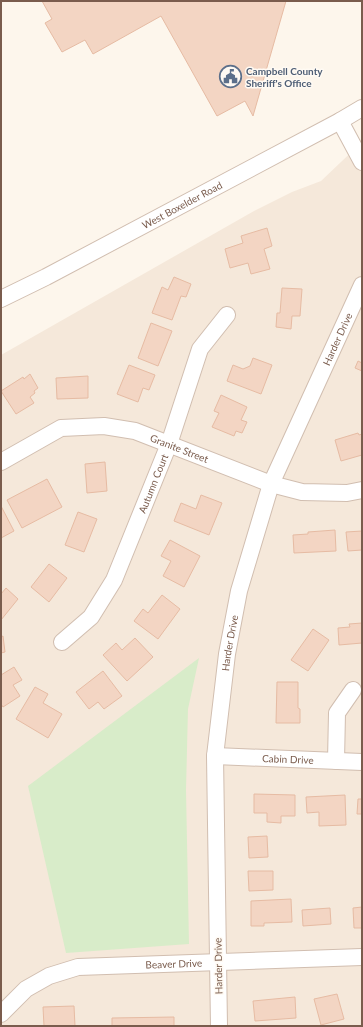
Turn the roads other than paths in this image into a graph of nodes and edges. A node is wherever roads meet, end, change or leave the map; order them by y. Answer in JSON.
{"nodes":[{"id":1,"x":362,"y":108,"type":"edge"},
{"id":2,"x":340,"y":121,"type":"junction"},
{"id":3,"x":362,"y":162,"type":"edge"},
{"id":4,"x":362,"y":285,"type":"edge"},
{"id":5,"x":1,"y":299,"type":"edge"},
{"id":6,"x":227,"y":315,"type":"dead end"},
{"id":7,"x":169,"y":444,"type":"junction"},
{"id":8,"x":1,"y":462,"type":"edge"},
{"id":9,"x":271,"y":484,"type":"junction"},
{"id":10,"x":362,"y":490,"type":"edge"},
{"id":11,"x":62,"y":642,"type":"dead end"},
{"id":12,"x":353,"y":690,"type":"dead end"},
{"id":13,"x":215,"y":756,"type":"junction"},
{"id":14,"x":336,"y":761,"type":"junction"},
{"id":15,"x":362,"y":762,"type":"edge"},
{"id":16,"x":362,"y":957,"type":"edge"},
{"id":17,"x":218,"y":962,"type":"junction"},
{"id":18,"x":1,"y":1014,"type":"edge"},
{"id":19,"x":220,"y":1026,"type":"edge"}],
"edges":[{"from":1,"to":2,"type":"street","name":"West Boxelder Road"},
{"from":2,"to":3,"type":"street"},
{"from":2,"to":5,"type":"street","name":"West Boxelder Road"},
{"from":4,"to":9,"type":"street","name":"Harder Drive"},
{"from":6,"to":7,"type":"street","name":"Autumn Court"},
{"from":7,"to":8,"type":"street","name":"Granite Street"},
{"from":7,"to":9,"type":"street","name":"Granite Street"},
{"from":7,"to":11,"type":"street","name":"Autumn Court"},
{"from":9,"to":10,"type":"street","name":"Granite Street"},
{"from":9,"to":13,"type":"street","name":"Harder Drive"},
{"from":12,"to":14,"type":"street"},
{"from":13,"to":14,"type":"street","name":"Cabin Drive"},
{"from":13,"to":17,"type":"street","name":"Harder Drive"},
{"from":14,"to":15,"type":"street","name":"Cabin Drive"},
{"from":16,"to":17,"type":"street","name":"Beaver Drive"},
{"from":17,"to":18,"type":"street","name":"Beaver Drive"},
{"from":17,"to":19,"type":"street","name":"Harder Drive"}]}
